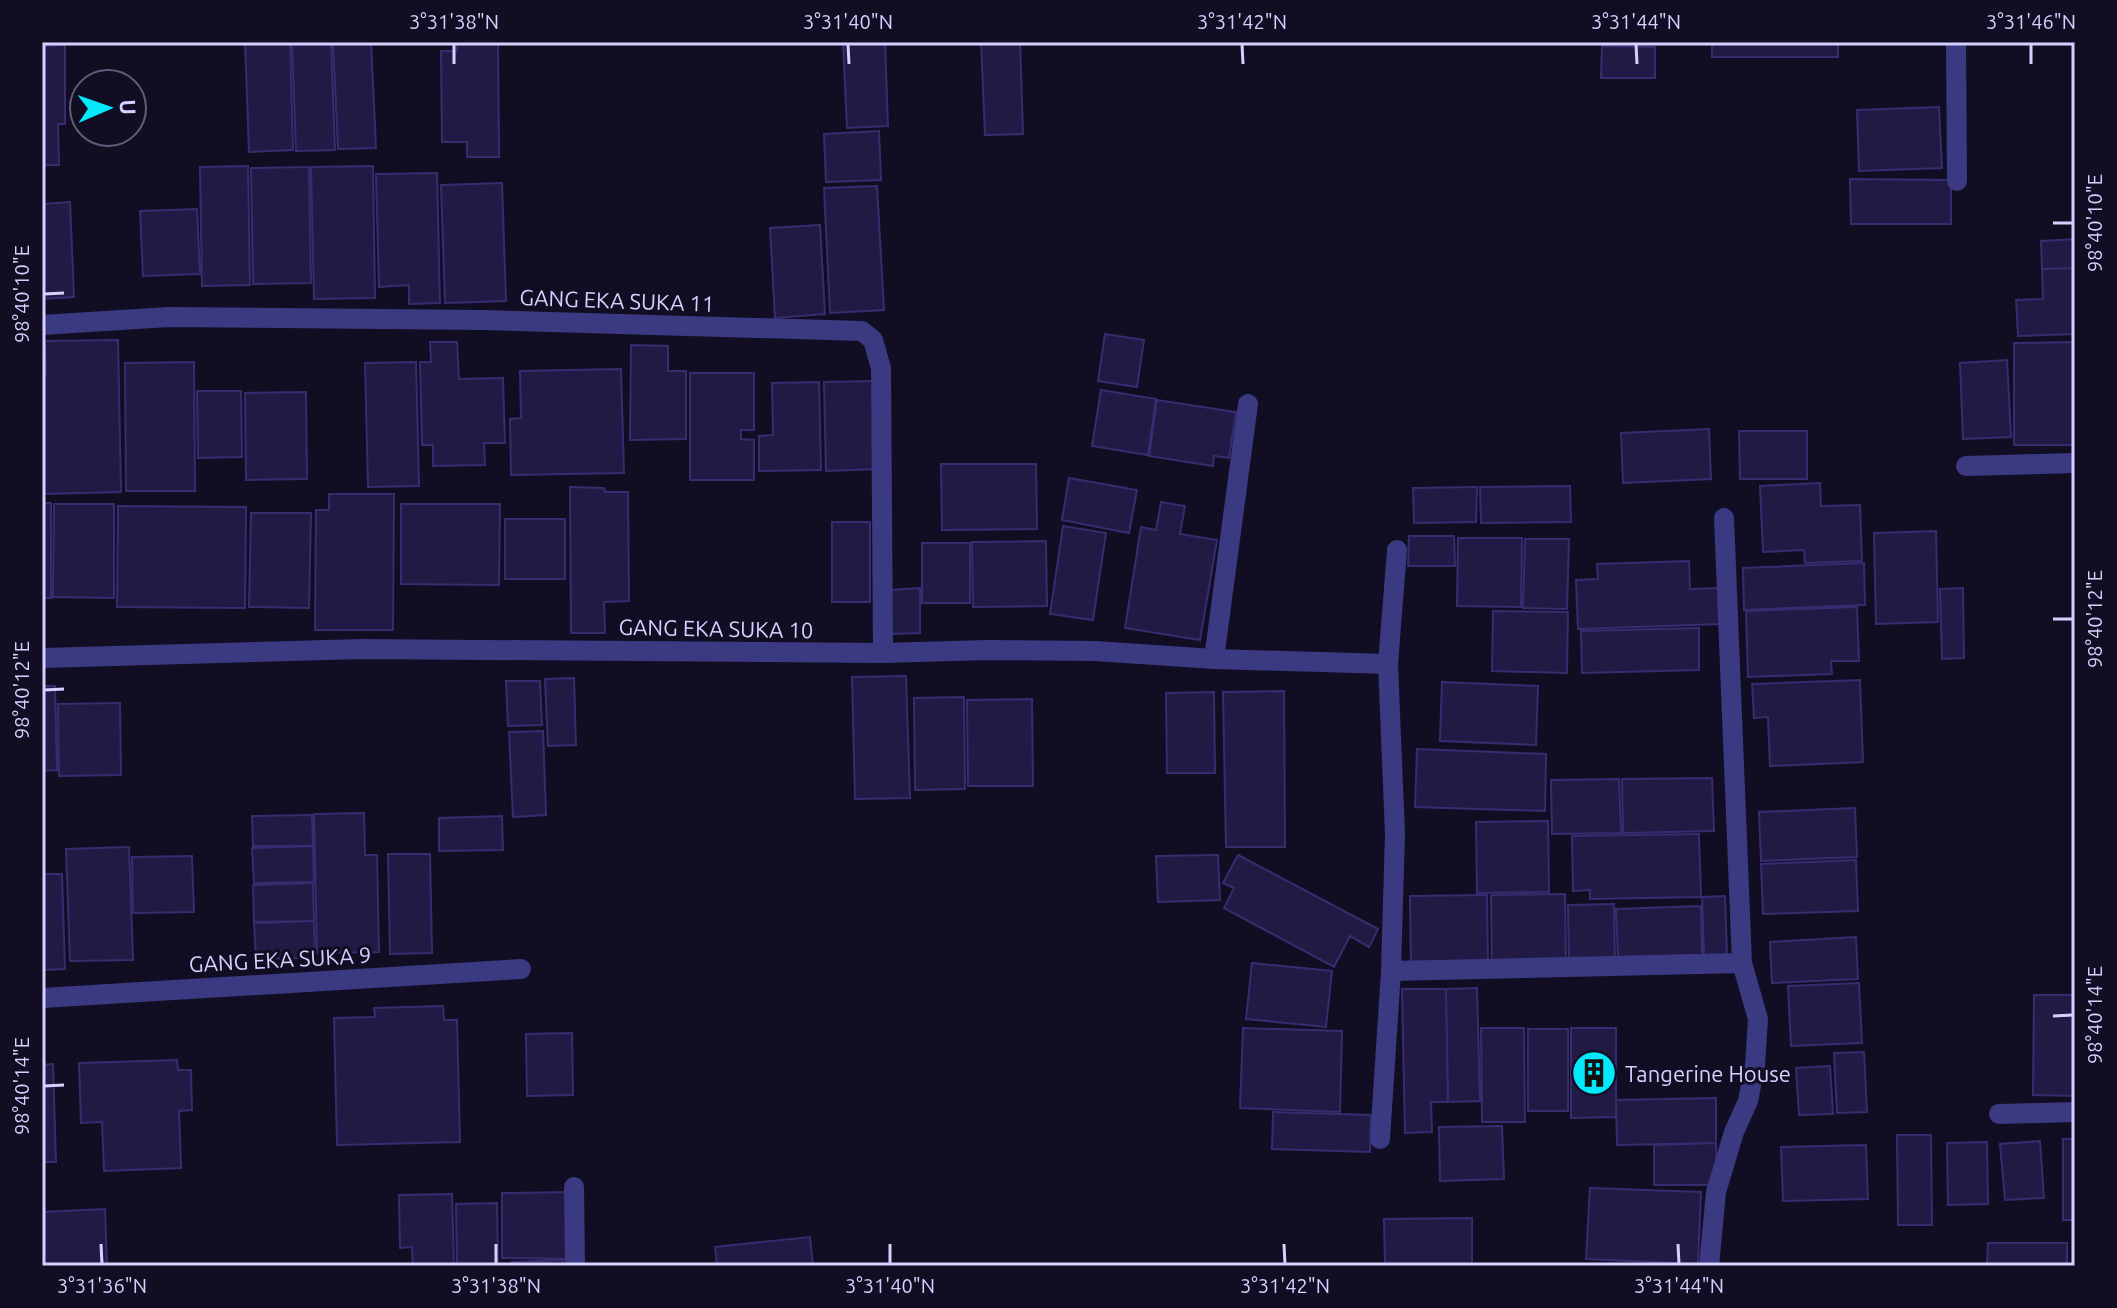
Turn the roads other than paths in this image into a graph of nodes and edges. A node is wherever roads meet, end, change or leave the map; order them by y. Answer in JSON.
{"nodes":[{"id":1,"x":1956,"y":42,"type":"edge"},
{"id":2,"x":1957,"y":181,"type":"dead end"},
{"id":3,"x":42,"y":325,"type":"edge"},
{"id":4,"x":1248,"y":404,"type":"dead end"},
{"id":5,"x":2075,"y":463,"type":"edge"},
{"id":6,"x":1966,"y":466,"type":"dead end"},
{"id":7,"x":1724,"y":518,"type":"dead end"},
{"id":8,"x":1397,"y":550,"type":"dead end"},
{"id":9,"x":883,"y":653,"type":"junction"},
{"id":10,"x":42,"y":658,"type":"edge"},
{"id":11,"x":1214,"y":659,"type":"junction"},
{"id":12,"x":1388,"y":664,"type":"junction"},
{"id":13,"x":1742,"y":963,"type":"junction"},
{"id":14,"x":521,"y":969,"type":"dead end"},
{"id":15,"x":1391,"y":971,"type":"junction"},
{"id":16,"x":42,"y":998,"type":"edge"},
{"id":17,"x":2075,"y":1112,"type":"edge"},
{"id":18,"x":1999,"y":1114,"type":"dead end"},
{"id":19,"x":1380,"y":1139,"type":"dead end"},
{"id":20,"x":574,"y":1187,"type":"dead end"},
{"id":21,"x":575,"y":1266,"type":"edge"},
{"id":22,"x":1709,"y":1266,"type":"edge"}],
"edges":[{"from":1,"to":2,"type":"street"},
{"from":3,"to":9,"type":"street","name":"GANG EKA SUKA 11"},
{"from":4,"to":11,"type":"street"},
{"from":5,"to":6,"type":"street"},
{"from":7,"to":13,"type":"street"},
{"from":8,"to":12,"type":"street"},
{"from":9,"to":10,"type":"street","name":"GANG EKA SUKA 10"},
{"from":9,"to":11,"type":"street","name":"GANG EKA SUKA 10"},
{"from":11,"to":12,"type":"street","name":"GANG EKA SUKA 10"},
{"from":12,"to":15,"type":"street"},
{"from":13,"to":15,"type":"street"},
{"from":13,"to":22,"type":"street"},
{"from":14,"to":16,"type":"street","name":"GANG EKA SUKA 9"},
{"from":15,"to":19,"type":"street"},
{"from":17,"to":18,"type":"street"},
{"from":20,"to":21,"type":"street"}]}
